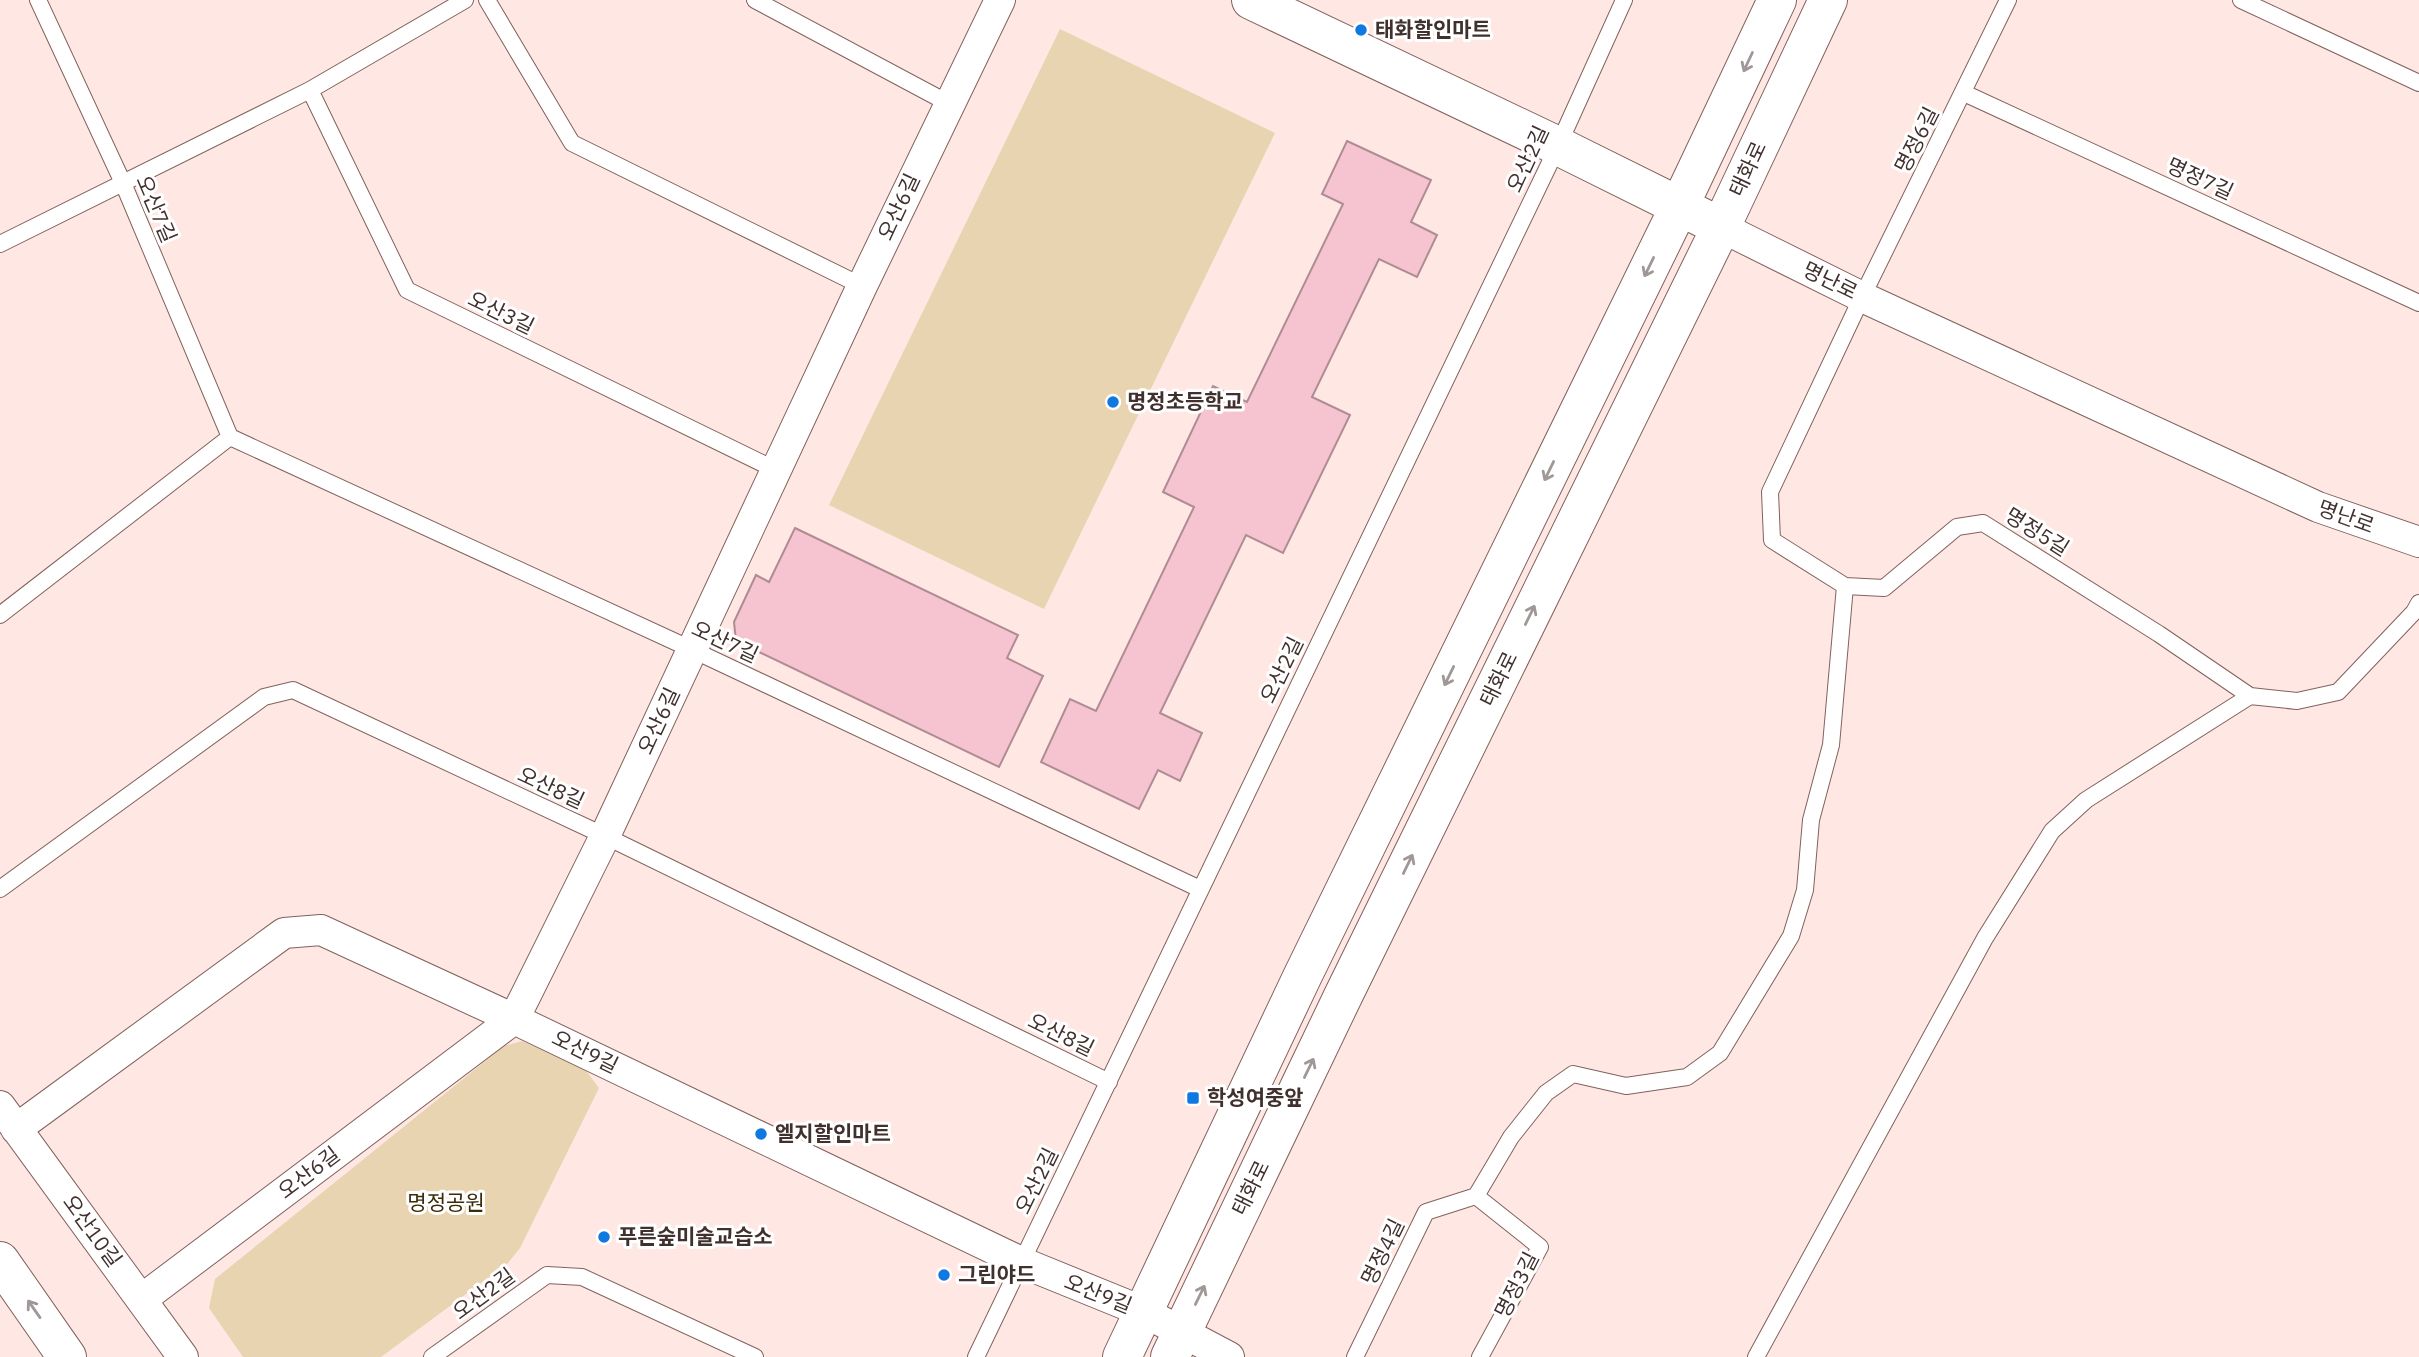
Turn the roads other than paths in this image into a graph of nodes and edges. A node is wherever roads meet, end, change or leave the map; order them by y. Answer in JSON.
{"nodes":[{"id":1,"x":38,"y":0,"type":"edge"},
{"id":2,"x":465,"y":0,"type":"edge"},
{"id":3,"x":487,"y":0,"type":"edge"},
{"id":4,"x":755,"y":0,"type":"edge"},
{"id":5,"x":1000,"y":0,"type":"edge"},
{"id":6,"x":1251,"y":0,"type":"edge"},
{"id":7,"x":1624,"y":0,"type":"edge"},
{"id":8,"x":1777,"y":0,"type":"edge"},
{"id":9,"x":1828,"y":0,"type":"edge"},
{"id":10,"x":2008,"y":0,"type":"edge"},
{"id":11,"x":2241,"y":0,"type":"edge"},
{"id":12,"x":2419,"y":83,"type":"edge"},
{"id":13,"x":310,"y":90,"type":"junction"},
{"id":14,"x":1964,"y":93,"type":"junction"},
{"id":15,"x":948,"y":103,"type":"junction"},
{"id":16,"x":1558,"y":146,"type":"junction"},
{"id":17,"x":123,"y":183,"type":"junction"},
{"id":18,"x":1679,"y":206,"type":"junction"},
{"id":19,"x":1721,"y":227,"type":"junction"},
{"id":20,"x":0,"y":244,"type":"edge"},
{"id":21,"x":862,"y":286,"type":"junction"},
{"id":22,"x":1862,"y":297,"type":"junction"},
{"id":23,"x":2419,"y":303,"type":"edge"},
{"id":24,"x":230,"y":437,"type":"junction"},
{"id":25,"x":776,"y":470,"type":"junction"},
{"id":26,"x":2419,"y":542,"type":"edge"},
{"id":27,"x":1845,"y":586,"type":"junction"},
{"id":28,"x":2419,"y":603,"type":"edge"},
{"id":29,"x":0,"y":615,"type":"edge"},
{"id":30,"x":693,"y":650,"type":"junction"},
{"id":31,"x":2250,"y":696,"type":"junction"},
{"id":32,"x":605,"y":836,"type":"junction"},
{"id":33,"x":0,"y":889,"type":"edge"},
{"id":34,"x":1200,"y":889,"type":"junction"},
{"id":35,"x":514,"y":1018,"type":"junction"},
{"id":36,"x":1110,"y":1082,"type":"junction"},
{"id":37,"x":8,"y":1117,"type":"edge"},
{"id":38,"x":1476,"y":1196,"type":"junction"},
{"id":39,"x":0,"y":1261,"type":"edge"},
{"id":40,"x":1021,"y":1262,"type":"junction"},
{"id":41,"x":142,"y":1299,"type":"junction"},
{"id":42,"x":1143,"y":1312,"type":"junction"},
{"id":43,"x":1176,"y":1345,"type":"edge"},
{"id":44,"x":67,"y":1357,"type":"edge"},
{"id":45,"x":183,"y":1357,"type":"edge"},
{"id":46,"x":432,"y":1357,"type":"edge"},
{"id":47,"x":755,"y":1357,"type":"edge"},
{"id":48,"x":976,"y":1357,"type":"edge"},
{"id":49,"x":1122,"y":1357,"type":"edge"},
{"id":50,"x":1229,"y":1357,"type":"edge"},
{"id":51,"x":1355,"y":1357,"type":"edge"},
{"id":52,"x":1480,"y":1357,"type":"edge"},
{"id":53,"x":1756,"y":1357,"type":"edge"}],
"edges":[{"from":1,"to":17,"type":"lane","name":"오산7길"},
{"from":2,"to":13,"type":"lane"},
{"from":3,"to":21,"type":"lane"},
{"from":4,"to":15,"type":"lane"},
{"from":5,"to":15,"type":"street","name":"오산6길"},
{"from":6,"to":16,"type":"main road","name":"명난로"},
{"from":7,"to":16,"type":"lane","name":"오산2길"},
{"from":8,"to":18,"type":"main road","name":"태화로","one_way":true},
{"from":9,"to":19,"type":"main road","name":"태화로"},
{"from":10,"to":14,"type":"lane","name":"명정6길"},
{"from":11,"to":12,"type":"lane"},
{"from":13,"to":17,"type":"lane"},
{"from":13,"to":25,"type":"lane","name":"오산3길"},
{"from":14,"to":22,"type":"lane","name":"명정6길"},
{"from":14,"to":23,"type":"lane","name":"명정7길"},
{"from":15,"to":21,"type":"street","name":"오산6길"},
{"from":16,"to":18,"type":"main road","name":"명난로"},
{"from":16,"to":34,"type":"lane","name":"오산2길"},
{"from":17,"to":20,"type":"lane"},
{"from":17,"to":24,"type":"lane","name":"오산7길"},
{"from":18,"to":19,"type":"main road","name":"명난로"},
{"from":18,"to":42,"type":"main road","name":"태화로","one_way":true},
{"from":19,"to":22,"type":"street","name":"명난로"},
{"from":43,"to":19,"type":"main road","name":"태화로","one_way":true},
{"from":21,"to":25,"type":"street","name":"오산6길"},
{"from":22,"to":26,"type":"street","name":"명난로"},
{"from":22,"to":27,"type":"lane","name":"명정5길"},
{"from":24,"to":29,"type":"lane"},
{"from":24,"to":30,"type":"lane","name":"오산7길"},
{"from":25,"to":30,"type":"street","name":"오산6길"},
{"from":27,"to":31,"type":"lane","name":"명정5길"},
{"from":27,"to":38,"type":"lane"},
{"from":28,"to":31,"type":"lane","name":"명정5길"},
{"from":30,"to":32,"type":"street","name":"오산6길"},
{"from":30,"to":34,"type":"lane","name":"오산7길"},
{"from":31,"to":53,"type":"lane"},
{"from":32,"to":33,"type":"lane","name":"오산8길"},
{"from":32,"to":35,"type":"street","name":"오산6길"},
{"from":32,"to":36,"type":"lane","name":"오산8길"},
{"from":34,"to":36,"type":"lane","name":"오산2길"},
{"from":35,"to":37,"type":"street","name":"오산9길"},
{"from":35,"to":40,"type":"street","name":"오산9길"},
{"from":35,"to":41,"type":"street","name":"오산6길"},
{"from":36,"to":40,"type":"lane","name":"오산2길"},
{"from":37,"to":41,"type":"street","name":"오산10길"},
{"from":38,"to":51,"type":"lane","name":"명정4길"},
{"from":38,"to":52,"type":"lane","name":"명정3길"},
{"from":44,"to":39,"type":"main road","one_way":true},
{"from":40,"to":42,"type":"street","name":"오산9길"},
{"from":40,"to":48,"type":"lane","name":"오산2길"},
{"from":41,"to":45,"type":"street","name":"오산10길"},
{"from":42,"to":43,"type":"street","name":"오산9길"},
{"from":42,"to":49,"type":"main road","name":"태화로"},
{"from":43,"to":50,"type":"street"},
{"from":46,"to":47,"type":"lane","name":"오산2길"}]}
